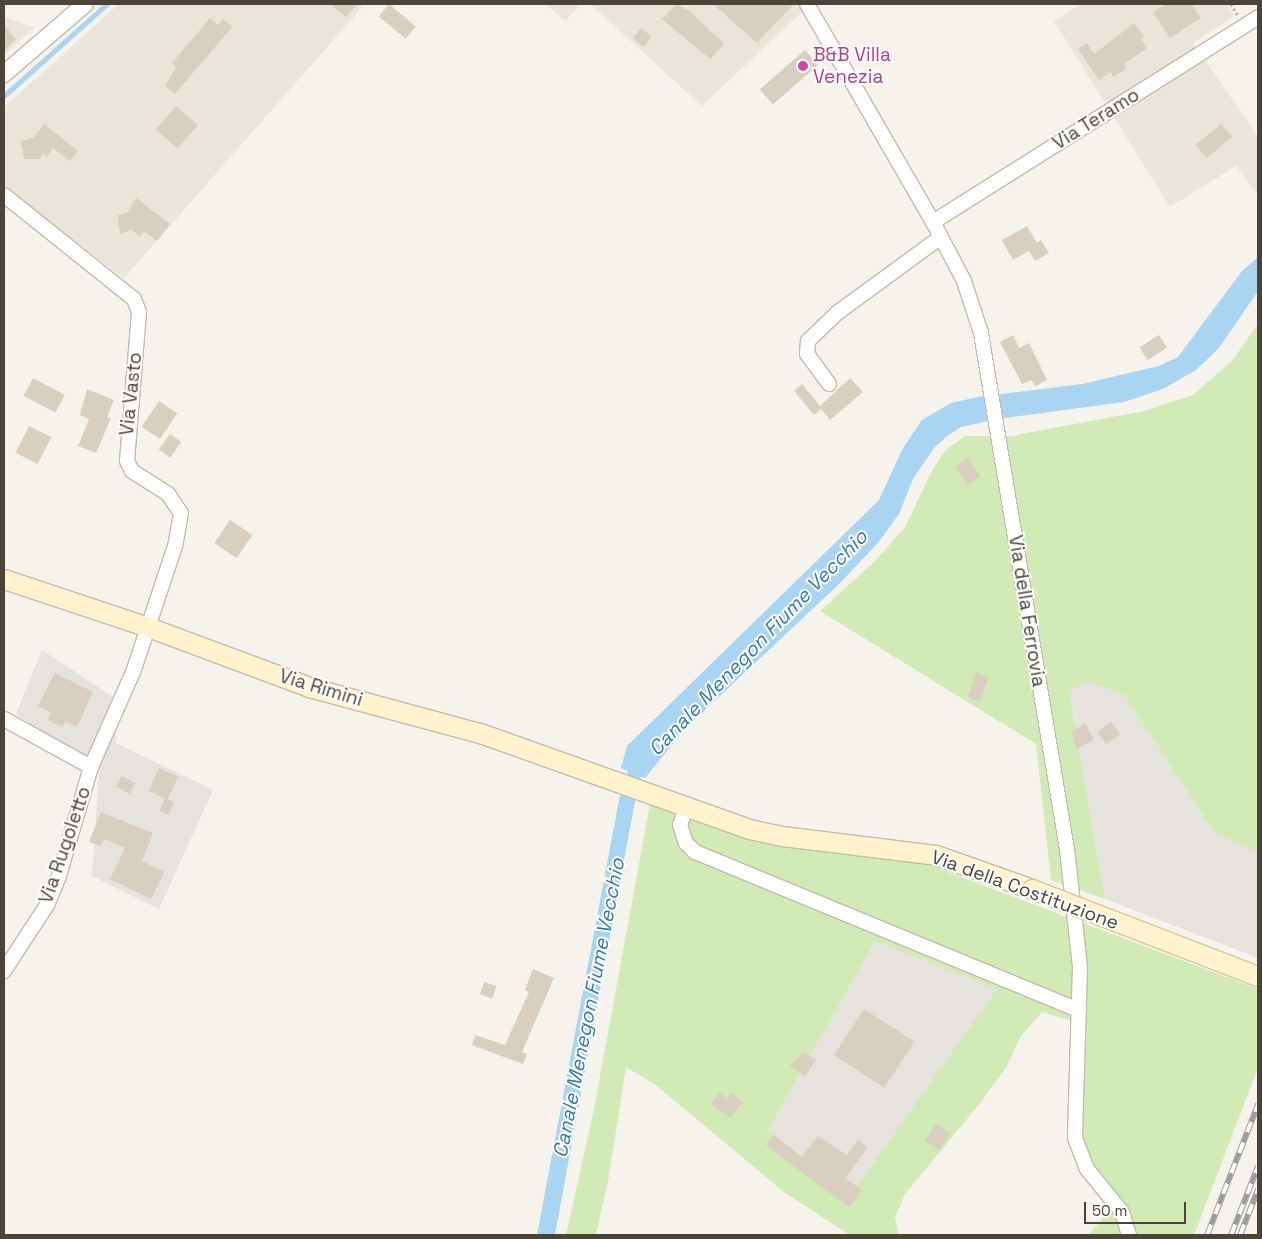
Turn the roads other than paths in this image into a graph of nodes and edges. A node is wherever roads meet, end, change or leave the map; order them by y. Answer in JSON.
{"nodes":[{"id":1,"x":85,"y":4,"type":"edge"},
{"id":2,"x":807,"y":4,"type":"edge"},
{"id":3,"x":1258,"y":17,"type":"edge"},
{"id":4,"x":4,"y":74,"type":"edge"},
{"id":5,"x":4,"y":195,"type":"edge"},
{"id":6,"x":933,"y":222,"type":"junction"},
{"id":7,"x":941,"y":237,"type":"junction"},
{"id":8,"x":830,"y":384,"type":"dead end"},
{"id":9,"x":4,"y":579,"type":"edge"},
{"id":10,"x":148,"y":627,"type":"junction"},
{"id":11,"x":4,"y":719,"type":"edge"},
{"id":12,"x":91,"y":767,"type":"junction"},
{"id":13,"x":647,"y":793,"type":"joint"},
{"id":14,"x":686,"y":807,"type":"junction"},
{"id":15,"x":4,"y":971,"type":"edge"},
{"id":16,"x":1258,"y":976,"type":"edge"},
{"id":17,"x":1079,"y":1010,"type":"junction"},
{"id":18,"x":1129,"y":1235,"type":"edge"}],
"edges":[{"from":1,"to":4,"type":"street"},
{"from":2,"to":6,"type":"street","name":"Via della Ferrovia"},
{"from":3,"to":6,"type":"street","name":"Via Teramo"},
{"from":5,"to":10,"type":"street","name":"Via Vasto"},
{"from":6,"to":7,"type":"street","name":"Via della Ferrovia"},
{"from":7,"to":8,"type":"street"},
{"from":7,"to":17,"type":"street","name":"Via della Ferrovia"},
{"from":9,"to":10,"type":"main road","name":"Via Rimini"},
{"from":10,"to":12,"type":"street","name":"Via Rugoletto"},
{"from":10,"to":13,"type":"main road","name":"Via Rimini"},
{"from":11,"to":12,"type":"street","name":"Via Rugoletto"},
{"from":12,"to":15,"type":"street","name":"Via Rugoletto"},
{"from":13,"to":14,"type":"main road","name":"Via della Costituzione"},
{"from":14,"to":16,"type":"main road","name":"Via della Costituzione","bridge":true},
{"from":14,"to":17,"type":"street"},
{"from":17,"to":18,"type":"street","name":"Via della Ferrovia"}]}
